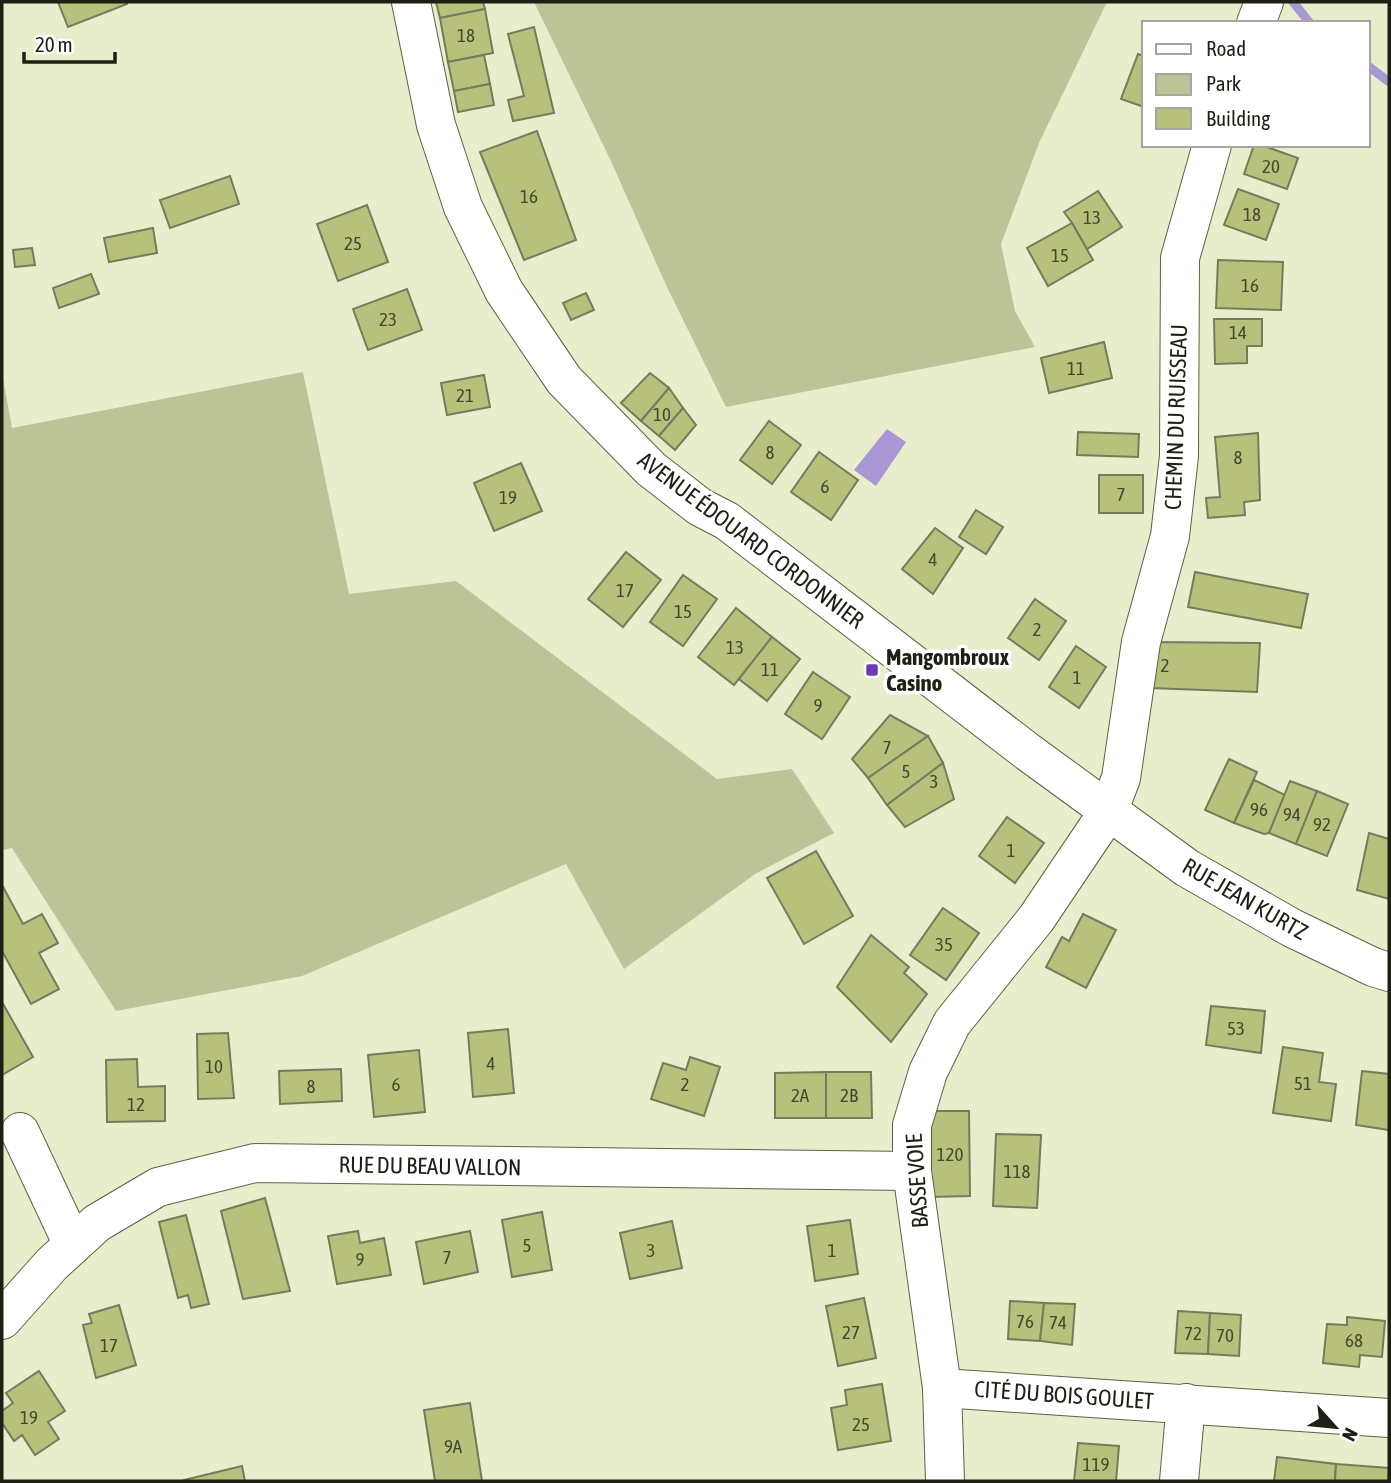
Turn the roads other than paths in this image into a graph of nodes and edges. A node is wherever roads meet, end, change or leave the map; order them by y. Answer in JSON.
{"nodes":[{"id":1,"x":411,"y":2,"type":"edge"},
{"id":2,"x":1264,"y":2,"type":"edge"},
{"id":3,"x":1257,"y":21,"type":"edge"},
{"id":4,"x":1211,"y":147,"type":"edge"},
{"id":5,"x":1108,"y":812,"type":"junction"},
{"id":6,"x":1389,"y":972,"type":"edge"},
{"id":7,"x":20,"y":1132,"type":"dead end"},
{"id":8,"x":912,"y":1171,"type":"junction"},
{"id":9,"x":73,"y":1245,"type":"junction"},
{"id":10,"x":2,"y":1320,"type":"edge"},
{"id":11,"x":942,"y":1388,"type":"junction"},
{"id":12,"x":1186,"y":1403,"type":"junction"},
{"id":13,"x":1389,"y":1418,"type":"edge"},
{"id":14,"x":945,"y":1481,"type":"edge"},
{"id":15,"x":1179,"y":1481,"type":"edge"}],
"edges":[{"from":1,"to":5,"type":"street","name":"AVENUE ÉDOUARD CORDONNIER"},
{"from":2,"to":3,"type":"street"},
{"from":4,"to":5,"type":"street","name":"CHEMIN DU RUISSEAU"},
{"from":5,"to":6,"type":"street","name":"RUE JEAN KURTZ"},
{"from":5,"to":8,"type":"street","name":"BASSE VOIE"},
{"from":7,"to":9,"type":"street"},
{"from":8,"to":9,"type":"street","name":"RUE DU BEAU VALLON"},
{"from":8,"to":11,"type":"street","name":"BASSE VOIE"},
{"from":9,"to":10,"type":"street","name":"RUE DU BEAU VALLON"},
{"from":11,"to":12,"type":"street","name":"CITÉ DU BOIS GOULET"},
{"from":11,"to":14,"type":"street","name":"BASSE VOIE"},
{"from":12,"to":13,"type":"street","name":"CITÉ DU BOIS GOULET"},
{"from":12,"to":15,"type":"street","name":"CITÉ DU BOIS GOULET"}]}
